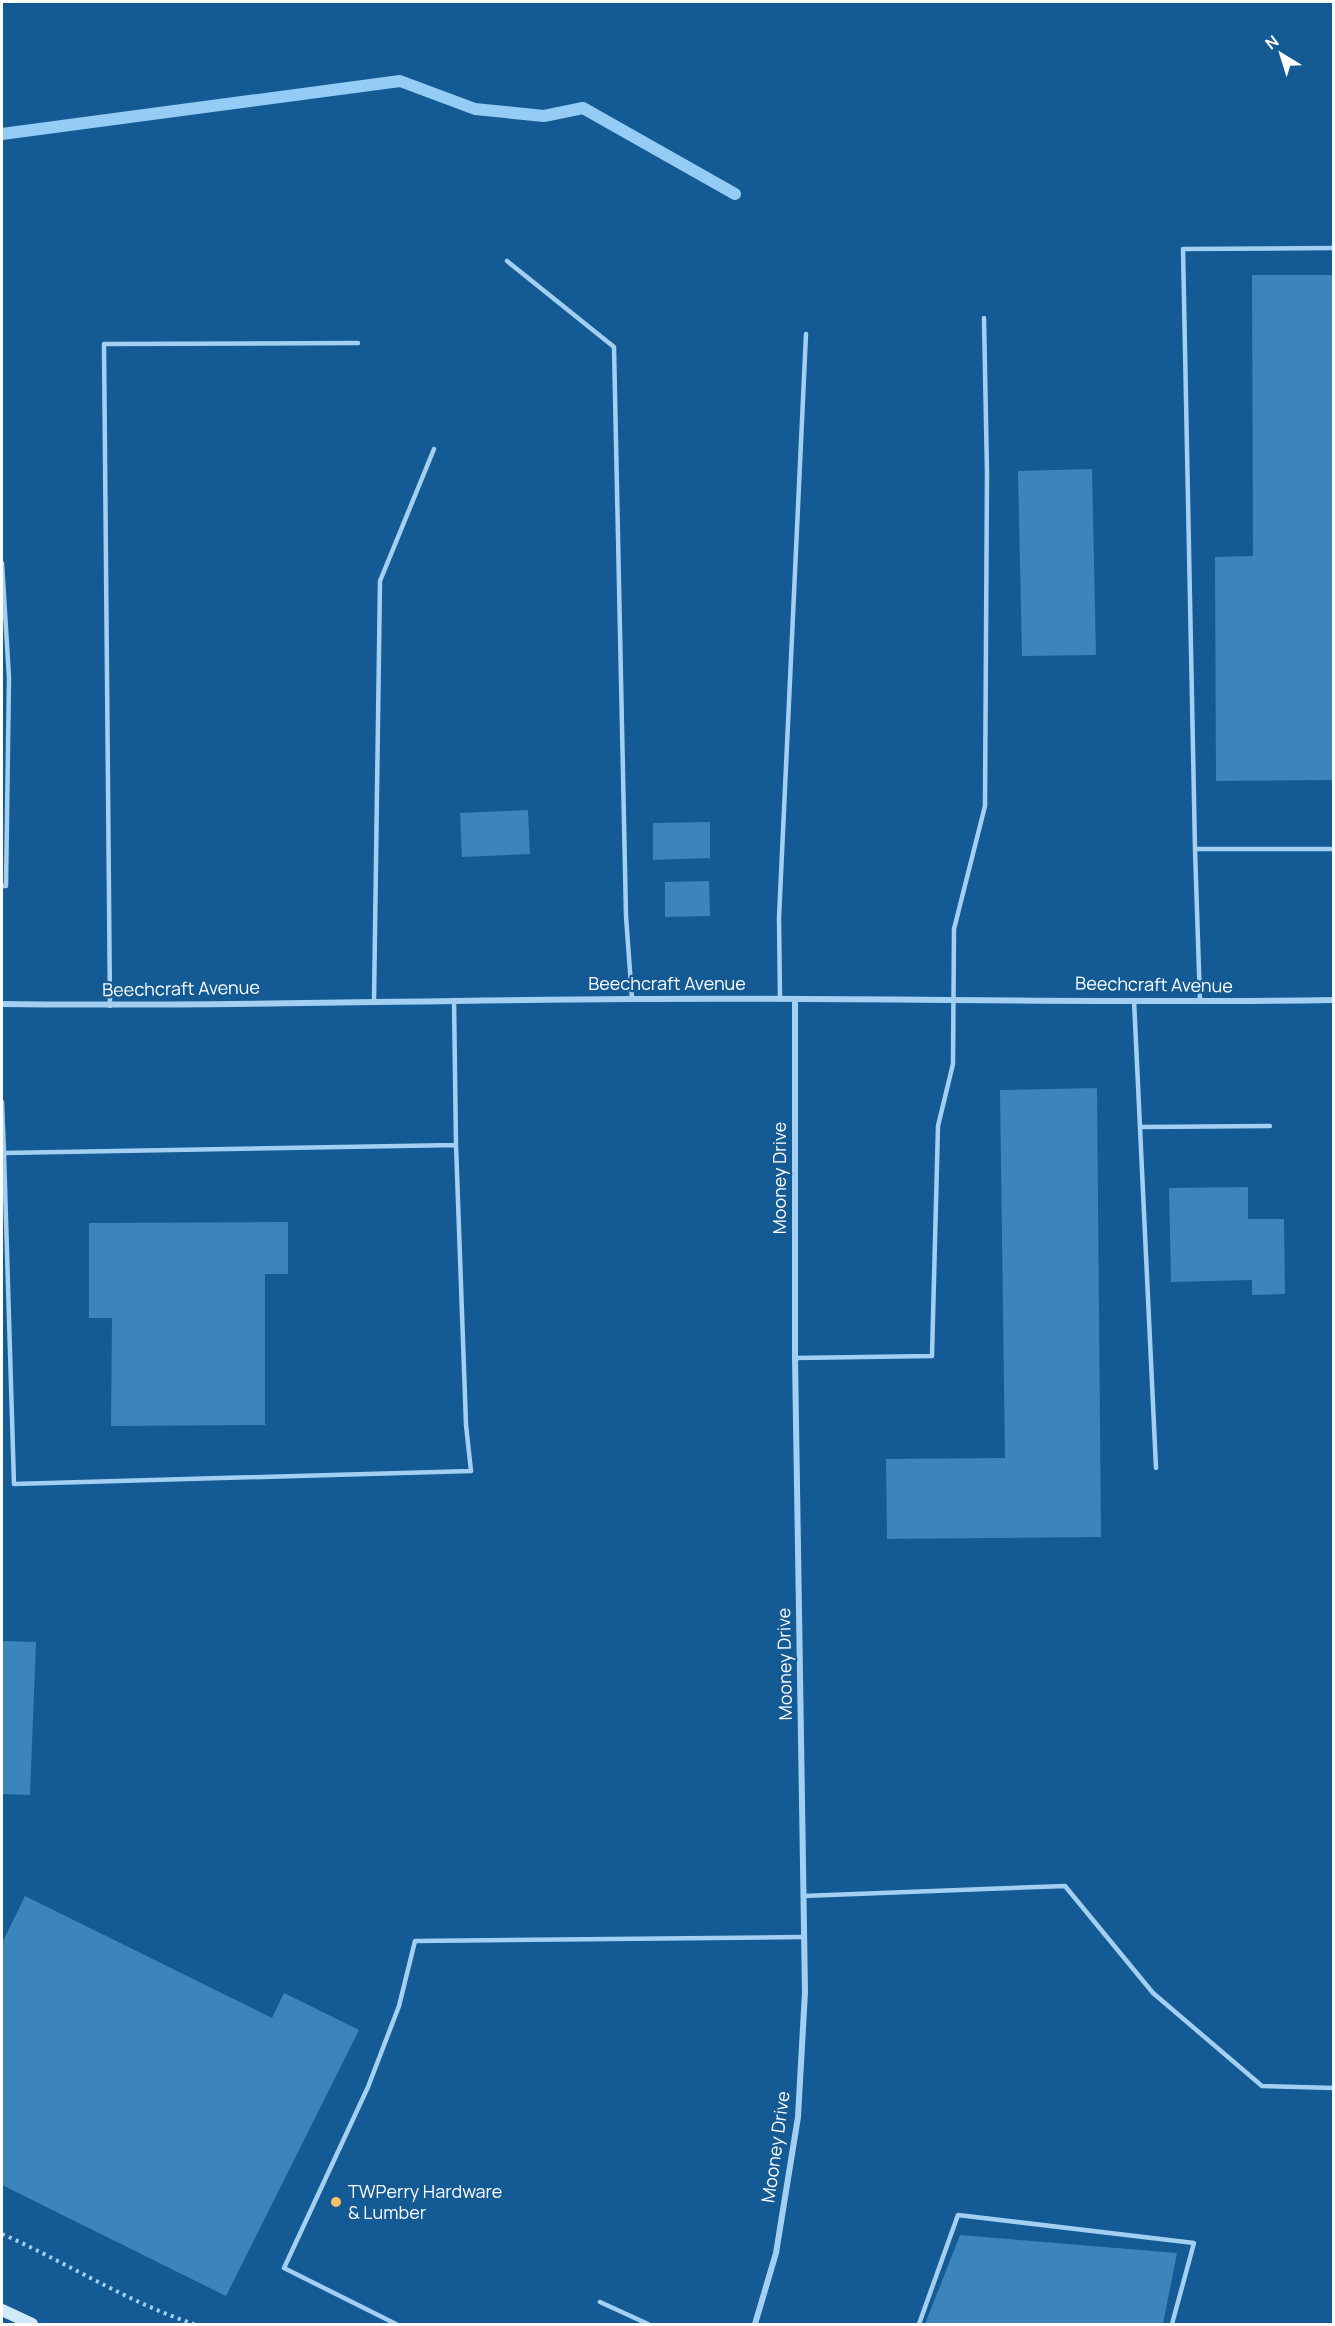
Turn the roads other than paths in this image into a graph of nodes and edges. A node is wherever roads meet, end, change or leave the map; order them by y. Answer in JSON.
{"nodes":[{"id":1,"x":1334,"y":248,"type":"edge"},
{"id":2,"x":507,"y":261,"type":"dead end"},
{"id":3,"x":984,"y":318,"type":"dead end"},
{"id":4,"x":806,"y":334,"type":"dead end"},
{"id":5,"x":358,"y":343,"type":"dead end"},
{"id":6,"x":434,"y":449,"type":"dead end"},
{"id":7,"x":2,"y":563,"type":"edge"},
{"id":8,"x":1195,"y":849,"type":"junction"},
{"id":9,"x":1334,"y":849,"type":"edge"},
{"id":10,"x":2,"y":886,"type":"edge"},
{"id":11,"x":780,"y":998,"type":"junction"},
{"id":12,"x":632,"y":999,"type":"junction"},
{"id":13,"x":795,"y":999,"type":"junction"},
{"id":14,"x":952,"y":999,"type":"junction"},
{"id":15,"x":454,"y":1000,"type":"junction"},
{"id":16,"x":1134,"y":1000,"type":"junction"},
{"id":17,"x":1334,"y":1000,"type":"edge"},
{"id":18,"x":374,"y":1002,"type":"junction"},
{"id":19,"x":1200,"y":1002,"type":"junction"},
{"id":20,"x":2,"y":1004,"type":"edge"},
{"id":21,"x":110,"y":1006,"type":"junction"},
{"id":22,"x":2,"y":1102,"type":"edge"},
{"id":23,"x":1270,"y":1126,"type":"dead end"},
{"id":24,"x":1141,"y":1127,"type":"junction"},
{"id":25,"x":456,"y":1145,"type":"junction"},
{"id":26,"x":4,"y":1153,"type":"junction"},
{"id":27,"x":795,"y":1358,"type":"junction"},
{"id":28,"x":1156,"y":1468,"type":"dead end"},
{"id":29,"x":803,"y":1896,"type":"junction"},
{"id":30,"x":804,"y":1937,"type":"junction"},
{"id":31,"x":1334,"y":2088,"type":"edge"},
{"id":32,"x":600,"y":2302,"type":"dead end"},
{"id":33,"x":2,"y":2310,"type":"edge"},
{"id":34,"x":32,"y":2325,"type":"edge"},
{"id":35,"x":396,"y":2325,"type":"edge"},
{"id":36,"x":648,"y":2325,"type":"edge"},
{"id":37,"x":755,"y":2325,"type":"edge"},
{"id":38,"x":919,"y":2325,"type":"edge"},
{"id":39,"x":1172,"y":2325,"type":"edge"}],
"edges":[{"from":1,"to":8,"type":"lane"},
{"from":2,"to":12,"type":"lane"},
{"from":3,"to":14,"type":"lane"},
{"from":4,"to":11,"type":"lane"},
{"from":5,"to":21,"type":"lane"},
{"from":6,"to":18,"type":"lane"},
{"from":7,"to":10,"type":"lane"},
{"from":8,"to":9,"type":"lane"},
{"from":8,"to":19,"type":"lane"},
{"from":11,"to":12,"type":"street","name":"Beechcraft Avenue"},
{"from":11,"to":13,"type":"street","name":"Beechcraft Avenue"},
{"from":12,"to":15,"type":"street","name":"Beechcraft Avenue"},
{"from":13,"to":14,"type":"street","name":"Beechcraft Avenue"},
{"from":13,"to":27,"type":"street","name":"Mooney Drive"},
{"from":14,"to":16,"type":"street","name":"Beechcraft Avenue"},
{"from":14,"to":27,"type":"lane"},
{"from":15,"to":18,"type":"street","name":"Beechcraft Avenue"},
{"from":15,"to":25,"type":"lane"},
{"from":16,"to":19,"type":"street","name":"Beechcraft Avenue"},
{"from":16,"to":24,"type":"lane"},
{"from":17,"to":19,"type":"street","name":"Beechcraft Avenue"},
{"from":18,"to":21,"type":"street","name":"Beechcraft Avenue"},
{"from":20,"to":21,"type":"street","name":"Beechcraft Avenue"},
{"from":22,"to":26,"type":"lane"},
{"from":23,"to":24,"type":"lane"},
{"from":24,"to":28,"type":"lane"},
{"from":25,"to":26,"type":"lane"},
{"from":25,"to":26,"type":"lane"},
{"from":27,"to":29,"type":"street","name":"Mooney Drive"},
{"from":29,"to":30,"type":"street","name":"Mooney Drive"},
{"from":29,"to":31,"type":"lane"},
{"from":30,"to":35,"type":"lane"},
{"from":30,"to":37,"type":"street","name":"Mooney Drive"},
{"from":32,"to":36,"type":"lane"},
{"from":33,"to":34,"type":"main road"},
{"from":38,"to":39,"type":"lane"}]}
